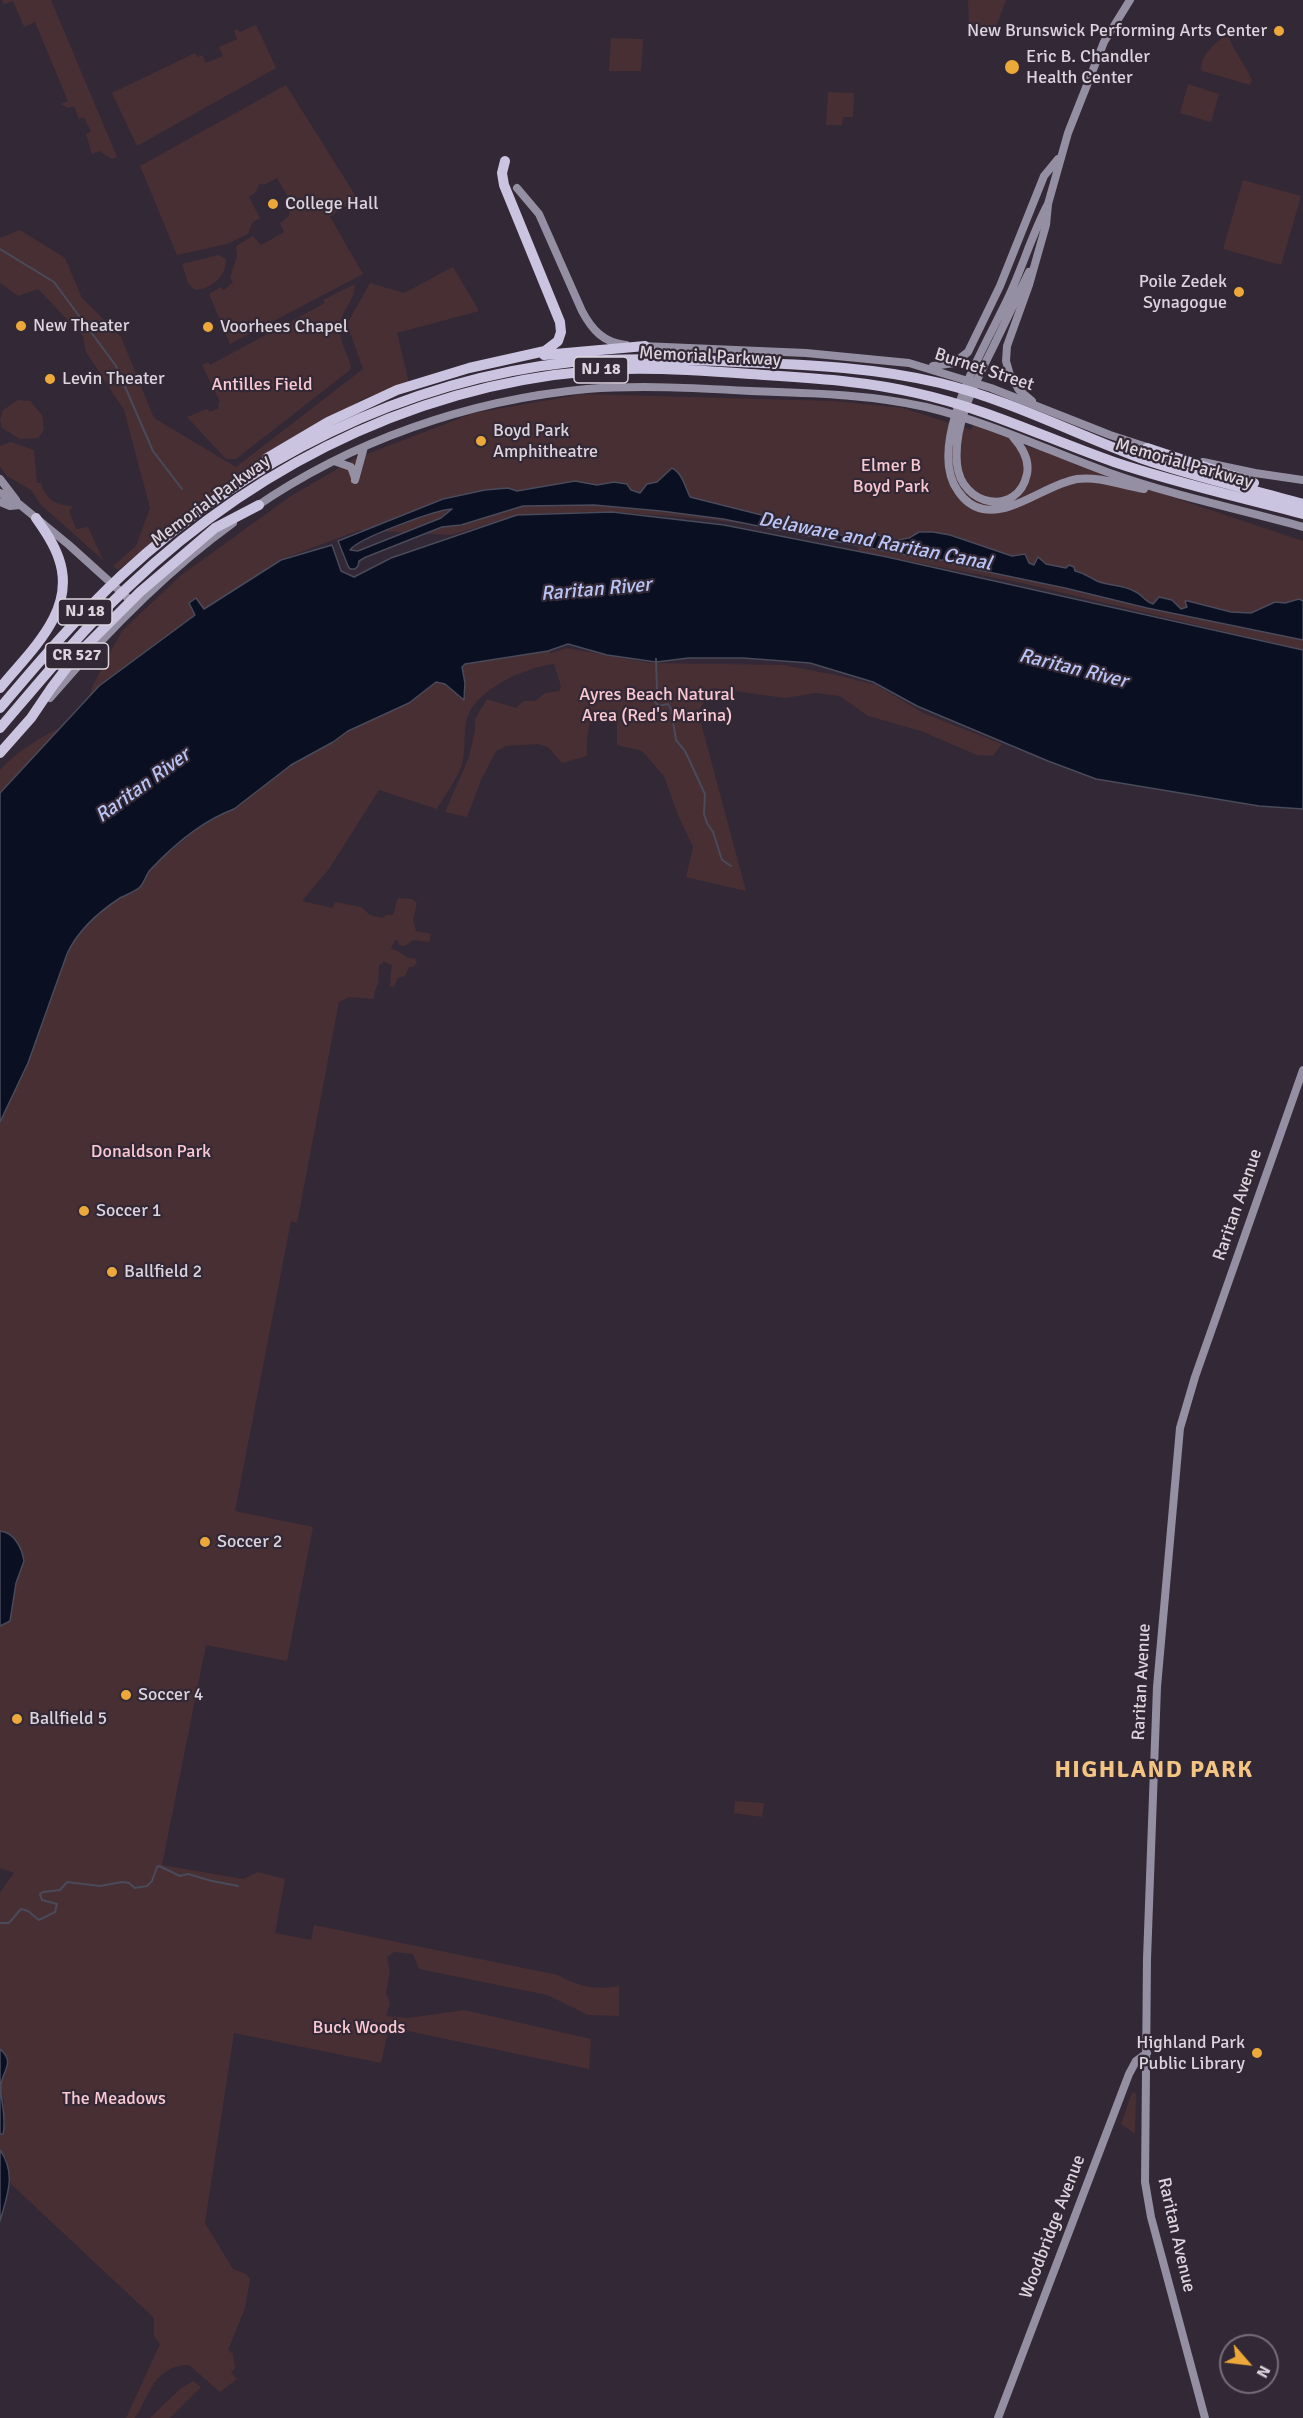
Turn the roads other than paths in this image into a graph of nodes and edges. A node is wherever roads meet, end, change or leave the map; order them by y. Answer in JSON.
{"nodes":[{"id":1,"x":1130,"y":0,"type":"edge"},
{"id":2,"x":1062,"y":153,"type":"junction"},
{"id":3,"x":505,"y":161,"type":"dead end"},
{"id":4,"x":518,"y":188,"type":"dead end"},
{"id":5,"x":1048,"y":204,"type":"junction"},
{"id":6,"x":1036,"y":257,"type":"junction"},
{"id":7,"x":645,"y":346,"type":"junction"},
{"id":8,"x":987,"y":350,"type":"junction"},
{"id":9,"x":520,"y":357,"type":"junction"},
{"id":10,"x":909,"y":363,"type":"junction"},
{"id":11,"x":1040,"y":406,"type":"junction"},
{"id":12,"x":1013,"y":436,"type":"junction"},
{"id":13,"x":364,"y":447,"type":"junction"},
{"id":14,"x":953,"y":447,"type":"junction"},
{"id":15,"x":1147,"y":448,"type":"junction"},
{"id":16,"x":334,"y":461,"type":"junction"},
{"id":17,"x":0,"y":479,"type":"edge"},
{"id":18,"x":1303,"y":480,"type":"edge"},
{"id":19,"x":1166,"y":491,"type":"junction"},
{"id":20,"x":0,"y":493,"type":"edge"},
{"id":21,"x":1303,"y":497,"type":"edge"},
{"id":22,"x":0,"y":502,"type":"edge"},
{"id":23,"x":259,"y":504,"type":"junction"},
{"id":24,"x":1303,"y":504,"type":"edge"},
{"id":25,"x":20,"y":505,"type":"junction"},
{"id":26,"x":1255,"y":514,"type":"junction"},
{"id":27,"x":1303,"y":514,"type":"edge"},
{"id":28,"x":36,"y":518,"type":"junction"},
{"id":29,"x":180,"y":525,"type":"junction"},
{"id":30,"x":1303,"y":527,"type":"edge"},
{"id":31,"x":1303,"y":533,"type":"edge"},
{"id":32,"x":130,"y":599,"type":"junction"},
{"id":33,"x":0,"y":688,"type":"edge"},
{"id":34,"x":0,"y":708,"type":"edge"},
{"id":35,"x":32,"y":718,"type":"junction"},
{"id":36,"x":0,"y":728,"type":"edge"},
{"id":37,"x":0,"y":753,"type":"edge"},
{"id":38,"x":1303,"y":1070,"type":"edge"},
{"id":39,"x":1147,"y":2053,"type":"junction"},
{"id":40,"x":998,"y":2418,"type":"edge"},
{"id":41,"x":1205,"y":2418,"type":"edge"}],
"edges":[{"from":1,"to":2,"type":"main road"},
{"from":2,"to":5,"type":"main road"},
{"from":2,"to":10,"type":"main road"},
{"from":3,"to":9,"type":"highway"},
{"from":4,"to":7,"type":"main road","name":"Burnet Street"},
{"from":5,"to":6,"type":"main road"},
{"from":5,"to":8,"type":"main road"},
{"from":6,"to":8,"type":"main road"},
{"from":6,"to":11,"type":"main road"},
{"from":7,"to":9,"type":"highway"},
{"from":7,"to":10,"type":"main road","name":"Burnet Street"},
{"from":8,"to":14,"type":"main road"},
{"from":9,"to":29,"type":"highway"},
{"from":10,"to":11,"type":"main road","name":"Burnet Street"},
{"from":11,"to":15,"type":"main road","name":"Burnet Street"},
{"from":12,"to":13,"type":"main road"},
{"from":12,"to":14,"type":"main road"},
{"from":12,"to":19,"type":"main road"},
{"from":13,"to":16,"type":"main road"},
{"from":13,"to":16,"type":"main road"},
{"from":14,"to":19,"type":"main road"},
{"from":15,"to":18,"type":"main road","name":"Burnet Street"},
{"from":15,"to":21,"type":"highway"},
{"from":16,"to":23,"type":"main road"},
{"from":17,"to":25,"type":"main road"},
{"from":19,"to":26,"type":"main road"},
{"from":20,"to":25,"type":"main road"},
{"from":22,"to":25,"type":"main road"},
{"from":23,"to":32,"type":"highway"},
{"from":23,"to":35,"type":"main road"},
{"from":24,"to":29,"type":"highway","name":"Memorial Parkway","number":"NJ 18"},
{"from":25,"to":28,"type":"main road"},
{"from":26,"to":30,"type":"main road"},
{"from":26,"to":31,"type":"main road"},
{"from":27,"to":36,"type":"highway","name":"Memorial Parkway","number":"NJ 18"},
{"from":28,"to":32,"type":"main road"},
{"from":28,"to":33,"type":"highway","number":"CR 527"},
{"from":29,"to":34,"type":"highway","name":"Memorial Parkway","number":"NJ 18"},
{"from":32,"to":35,"type":"highway","number":"CR 527"},
{"from":35,"to":37,"type":"highway","number":"CR 527"},
{"from":38,"to":39,"type":"main road","name":"Raritan Avenue"},
{"from":39,"to":40,"type":"main road","name":"Woodbridge Avenue"},
{"from":39,"to":41,"type":"main road","name":"Raritan Avenue"}]}
